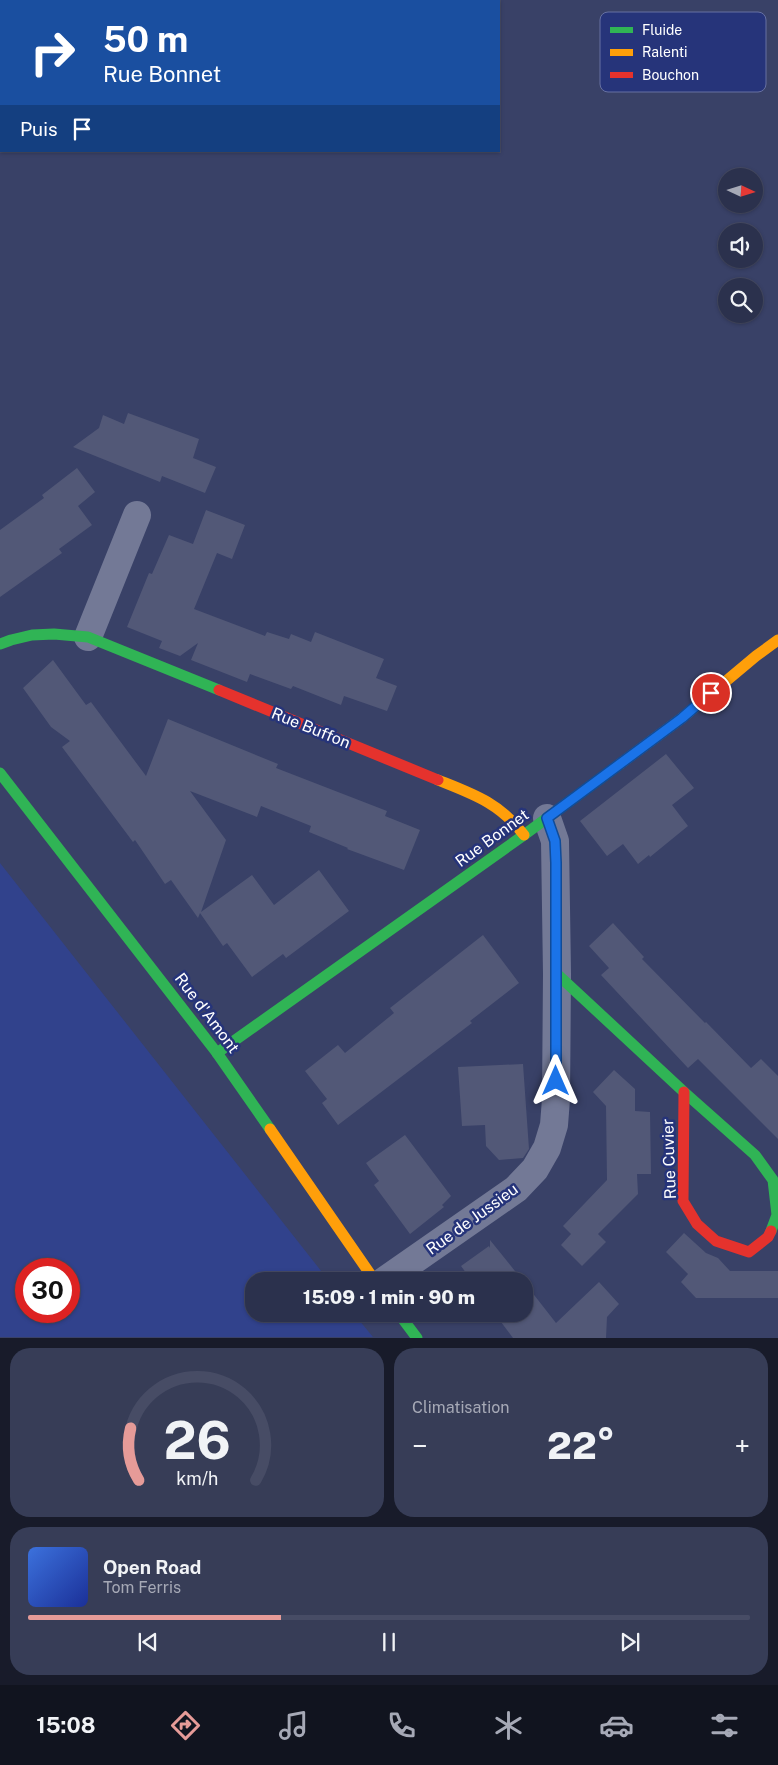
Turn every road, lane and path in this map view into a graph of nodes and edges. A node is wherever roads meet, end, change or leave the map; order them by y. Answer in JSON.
{"nodes":[{"id":1,"x":137,"y":515,"type":"dead end"},
{"id":2,"x":88,"y":637,"type":"junction"},
{"id":3,"x":778,"y":640,"type":"edge"},
{"id":4,"x":0,"y":644,"type":"edge"},
{"id":5,"x":0,"y":773,"type":"edge"},
{"id":6,"x":547,"y":818,"type":"junction"},
{"id":7,"x":524,"y":835,"type":"junction"},
{"id":8,"x":556,"y":974,"type":"junction"},
{"id":9,"x":217,"y":1053,"type":"junction"},
{"id":10,"x":684,"y":1092,"type":"junction"},
{"id":11,"x":369,"y":1272,"type":"edge"},
{"id":12,"x":397,"y":1272,"type":"edge"},
{"id":13,"x":405,"y":1322,"type":"edge"},
{"id":14,"x":417,"y":1338,"type":"edge"}],
"edges":[{"from":1,"to":2,"type":"street"},
{"from":2,"to":4,"type":"street","name":"Rue Buffon"},
{"from":2,"to":7,"type":"street","name":"Rue Buffon"},
{"from":3,"to":6,"type":"street","name":"Rue Bonnet"},
{"from":5,"to":9,"type":"street","name":"Rue d'Amont"},
{"from":6,"to":7,"type":"street","name":"Rue Bonnet"},
{"from":6,"to":8,"type":"street","name":"Rue de Jussieu"},
{"from":7,"to":9,"type":"street","name":"Rue Bonnet"},
{"from":8,"to":10,"type":"street","name":"Rue Cuvier"},
{"from":8,"to":12,"type":"street","name":"Rue de Jussieu"},
{"from":9,"to":11,"type":"street","name":"Rue d'Amont"},
{"from":10,"to":10,"type":"street","name":"Rue Cuvier"},
{"from":13,"to":14,"type":"street"}]}
